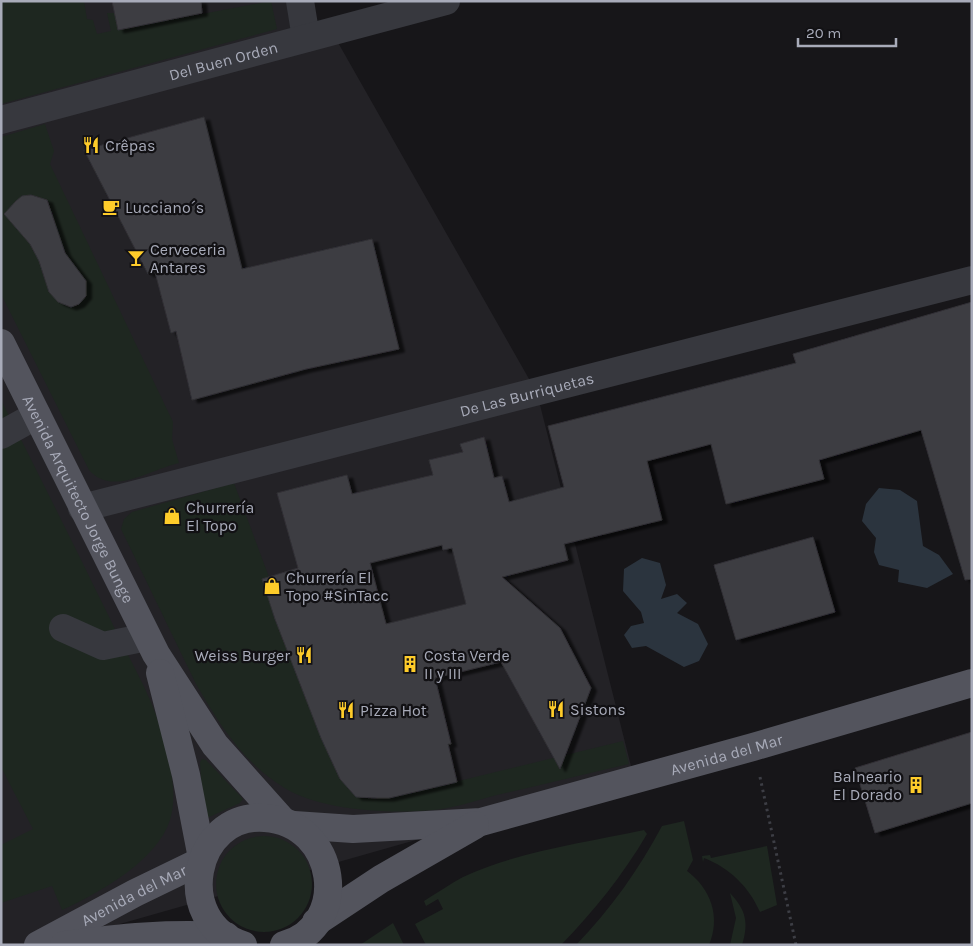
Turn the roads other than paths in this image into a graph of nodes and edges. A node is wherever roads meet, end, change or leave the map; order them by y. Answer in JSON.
{"nodes":[{"id":1,"x":300,"y":1,"type":"edge"},
{"id":2,"x":446,"y":1,"type":"edge"},
{"id":3,"x":306,"y":38,"type":"junction"},
{"id":4,"x":1,"y":120,"type":"edge"},
{"id":5,"x":972,"y":280,"type":"edge"},
{"id":6,"x":1,"y":343,"type":"edge"},
{"id":7,"x":36,"y":415,"type":"junction"},
{"id":8,"x":1,"y":435,"type":"edge"},
{"id":9,"x":82,"y":508,"type":"junction"},
{"id":10,"x":63,"y":628,"type":"dead end"},
{"id":11,"x":152,"y":646,"type":"junction"},
{"id":12,"x":972,"y":683,"type":"edge"},
{"id":13,"x":481,"y":822,"type":"junction"},
{"id":14,"x":288,"y":823,"type":"junction"},
{"id":15,"x":202,"y":860,"type":"junction"},
{"id":16,"x":316,"y":922,"type":"junction"},
{"id":17,"x":234,"y":941,"type":"edge"},
{"id":18,"x":38,"y":945,"type":"edge"},
{"id":19,"x":64,"y":945,"type":"edge"},
{"id":20,"x":284,"y":945,"type":"edge"}],
"edges":[{"from":1,"to":3,"type":"street"},
{"from":2,"to":3,"type":"street","name":"Del Buen Orden"},
{"from":3,"to":4,"type":"street","name":"Del Buen Orden"},
{"from":5,"to":9,"type":"street","name":"De Las Burriquetas"},
{"from":6,"to":7,"type":"main road","name":"Avenida Arquitecto Jorge Bunge"},
{"from":7,"to":8,"type":"street"},
{"from":7,"to":9,"type":"main road","name":"Avenida Arquitecto Jorge Bunge"},
{"from":9,"to":11,"type":"main road","name":"Avenida Arquitecto Jorge Bunge"},
{"from":10,"to":11,"type":"street"},
{"from":11,"to":14,"type":"main road","name":"Avenida Arquitecto Jorge Bunge"},
{"from":11,"to":15,"type":"main road","name":"Avenida Arquitecto Jorge Bunge"},
{"from":12,"to":13,"type":"main road","name":"Avenida del Mar"},
{"from":13,"to":14,"type":"main road","name":"Avenida del Mar"},
{"from":13,"to":16,"type":"main road","name":"Avenida del Mar"},
{"from":14,"to":15,"type":"main road","name":"Avenida del Mar"},
{"from":14,"to":16,"type":"main road","name":"Avenida Arquitecto Jorge Bunge"},
{"from":15,"to":17,"type":"main road"},
{"from":15,"to":18,"type":"main road","name":"Avenida del Mar"},
{"from":16,"to":20,"type":"main road","name":"Avenida del Mar"},
{"from":17,"to":19,"type":"main road","name":"Avenida del Mar"}]}
